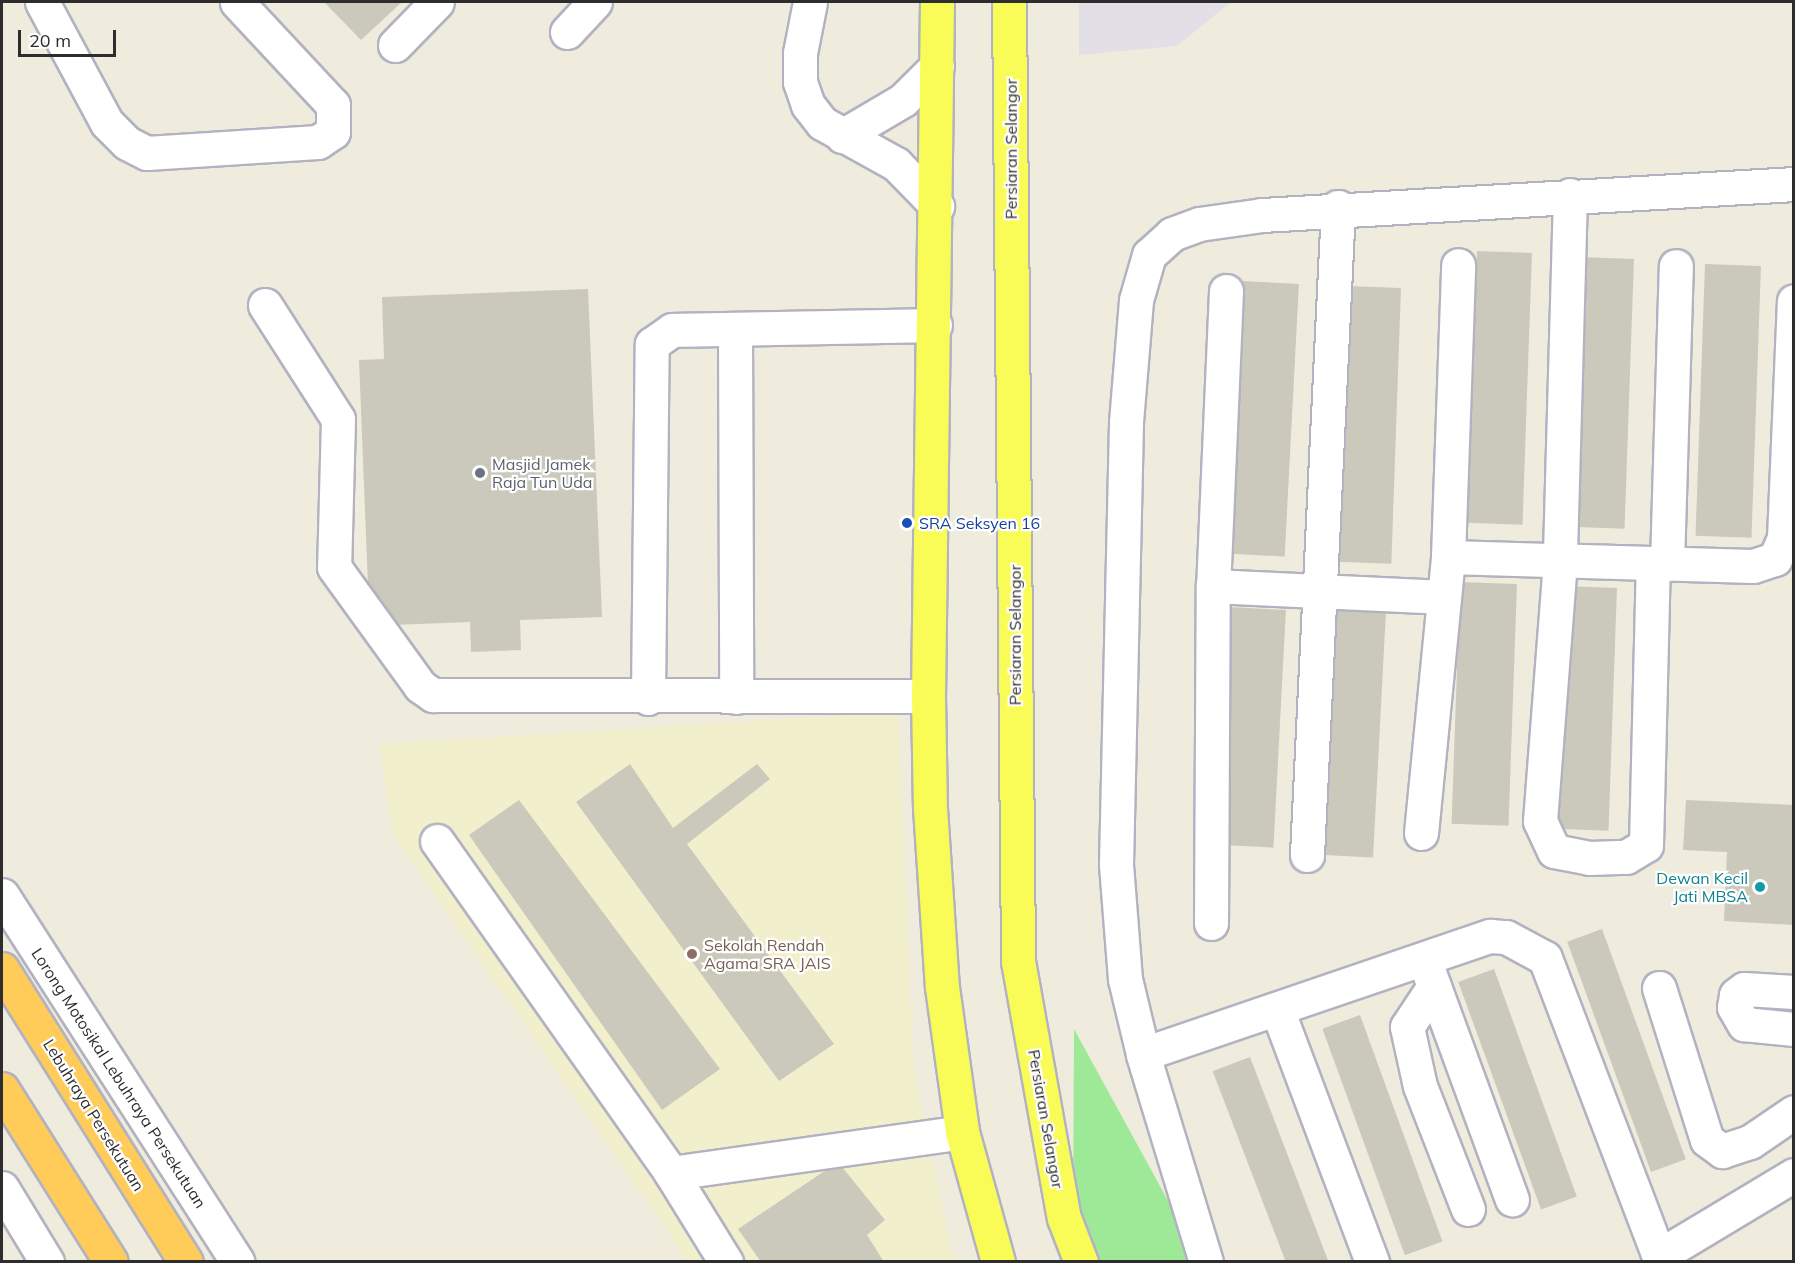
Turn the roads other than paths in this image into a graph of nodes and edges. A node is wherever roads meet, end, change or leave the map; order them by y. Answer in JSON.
{"nodes":[{"id":1,"x":42,"y":2,"type":"edge"},
{"id":2,"x":237,"y":2,"type":"edge"},
{"id":3,"x":437,"y":2,"type":"edge"},
{"id":4,"x":594,"y":2,"type":"edge"},
{"id":5,"x":810,"y":2,"type":"edge"},
{"id":6,"x":937,"y":2,"type":"edge"},
{"id":7,"x":1009,"y":2,"type":"edge"},
{"id":8,"x":567,"y":32,"type":"dead end"},
{"id":9,"x":395,"y":45,"type":"dead end"},
{"id":10,"x":937,"y":66,"type":"junction"},
{"id":11,"x":842,"y":136,"type":"junction"},
{"id":12,"x":1794,"y":184,"type":"edge"},
{"id":13,"x":1570,"y":195,"type":"junction"},
{"id":14,"x":937,"y":206,"type":"junction"},
{"id":15,"x":1338,"y":207,"type":"junction"},
{"id":16,"x":1458,"y":265,"type":"dead end"},
{"id":17,"x":1676,"y":266,"type":"dead end"},
{"id":18,"x":1226,"y":291,"type":"dead end"},
{"id":19,"x":1794,"y":301,"type":"edge"},
{"id":20,"x":265,"y":305,"type":"dead end"},
{"id":21,"x":934,"y":325,"type":"junction"},
{"id":22,"x":735,"y":330,"type":"junction"},
{"id":23,"x":1448,"y":557,"type":"junction"},
{"id":24,"x":1560,"y":561,"type":"junction"},
{"id":25,"x":1660,"y":564,"type":"junction"},
{"id":26,"x":1213,"y":586,"type":"junction"},
{"id":27,"x":1321,"y":590,"type":"junction"},
{"id":28,"x":1444,"y":597,"type":"junction"},
{"id":29,"x":928,"y":696,"type":"junction"},
{"id":30,"x":736,"y":697,"type":"junction"},
{"id":31,"x":648,"y":698,"type":"junction"},
{"id":32,"x":1421,"y":833,"type":"dead end"},
{"id":33,"x":437,"y":841,"type":"dead end"},
{"id":34,"x":1307,"y":855,"type":"dead end"},
{"id":35,"x":2,"y":895,"type":"edge"},
{"id":36,"x":1211,"y":923,"type":"dead end"},
{"id":37,"x":2,"y":969,"type":"edge"},
{"id":38,"x":1429,"y":972,"type":"junction"},
{"id":39,"x":1659,"y":988,"type":"dead end"},
{"id":40,"x":1794,"y":992,"type":"edge"},
{"id":41,"x":1277,"y":1009,"type":"junction"},
{"id":42,"x":1794,"y":1029,"type":"edge"},
{"id":43,"x":1143,"y":1054,"type":"junction"},
{"id":44,"x":2,"y":1089,"type":"edge"},
{"id":45,"x":1794,"y":1112,"type":"edge"},
{"id":46,"x":962,"y":1132,"type":"junction"},
{"id":47,"x":671,"y":1173,"type":"junction"},
{"id":48,"x":1794,"y":1174,"type":"edge"},
{"id":49,"x":2,"y":1188,"type":"edge"},
{"id":50,"x":1512,"y":1199,"type":"dead end"},
{"id":51,"x":1468,"y":1209,"type":"dead end"},
{"id":52,"x":47,"y":1262,"type":"edge"},
{"id":53,"x":111,"y":1262,"type":"edge"},
{"id":54,"x":186,"y":1262,"type":"edge"},
{"id":55,"x":238,"y":1262,"type":"edge"},
{"id":56,"x":726,"y":1262,"type":"edge"},
{"id":57,"x":998,"y":1262,"type":"edge"},
{"id":58,"x":1081,"y":1262,"type":"edge"},
{"id":59,"x":1206,"y":1262,"type":"edge"},
{"id":60,"x":1372,"y":1262,"type":"edge"}],
"edges":[{"from":1,"to":2,"type":"street"},
{"from":3,"to":9,"type":"street"},
{"from":4,"to":8,"type":"street"},
{"from":5,"to":11,"type":"street"},
{"from":6,"to":10,"type":"main road"},
{"from":7,"to":58,"type":"main road","name":"Persiaran Selangor"},
{"from":10,"to":11,"type":"street"},
{"from":10,"to":14,"type":"main road"},
{"from":11,"to":14,"type":"street"},
{"from":12,"to":13,"type":"street"},
{"from":13,"to":15,"type":"street"},
{"from":13,"to":24,"type":"street"},
{"from":14,"to":21,"type":"main road"},
{"from":15,"to":27,"type":"street"},
{"from":15,"to":43,"type":"street"},
{"from":16,"to":23,"type":"street"},
{"from":17,"to":25,"type":"street"},
{"from":18,"to":26,"type":"street"},
{"from":19,"to":25,"type":"street"},
{"from":20,"to":31,"type":"street"},
{"from":21,"to":22,"type":"street"},
{"from":21,"to":29,"type":"main road"},
{"from":22,"to":30,"type":"street"},
{"from":22,"to":31,"type":"street"},
{"from":23,"to":24,"type":"street"},
{"from":23,"to":28,"type":"street"},
{"from":24,"to":25,"type":"street"},
{"from":24,"to":25,"type":"street"},
{"from":26,"to":27,"type":"street"},
{"from":26,"to":36,"type":"street"},
{"from":27,"to":28,"type":"street"},
{"from":27,"to":34,"type":"street"},
{"from":28,"to":32,"type":"street"},
{"from":29,"to":30,"type":"street"},
{"from":29,"to":46,"type":"main road"},
{"from":30,"to":31,"type":"street"},
{"from":33,"to":47,"type":"street"},
{"from":35,"to":55,"type":"street","name":"Lorong Motosikal Lebuhraya Persekutuan"},
{"from":37,"to":54,"type":"highway","name":"Lebuhraya Persekutuan"},
{"from":38,"to":41,"type":"street"},
{"from":38,"to":48,"type":"street"},
{"from":38,"to":50,"type":"street"},
{"from":38,"to":51,"type":"street"},
{"from":39,"to":45,"type":"street"},
{"from":40,"to":42,"type":"street"},
{"from":41,"to":43,"type":"street"},
{"from":41,"to":60,"type":"street"},
{"from":43,"to":59,"type":"street"},
{"from":44,"to":53,"type":"highway"},
{"from":46,"to":47,"type":"street"},
{"from":46,"to":57,"type":"main road"},
{"from":47,"to":56,"type":"street"},
{"from":49,"to":52,"type":"street"}]}
